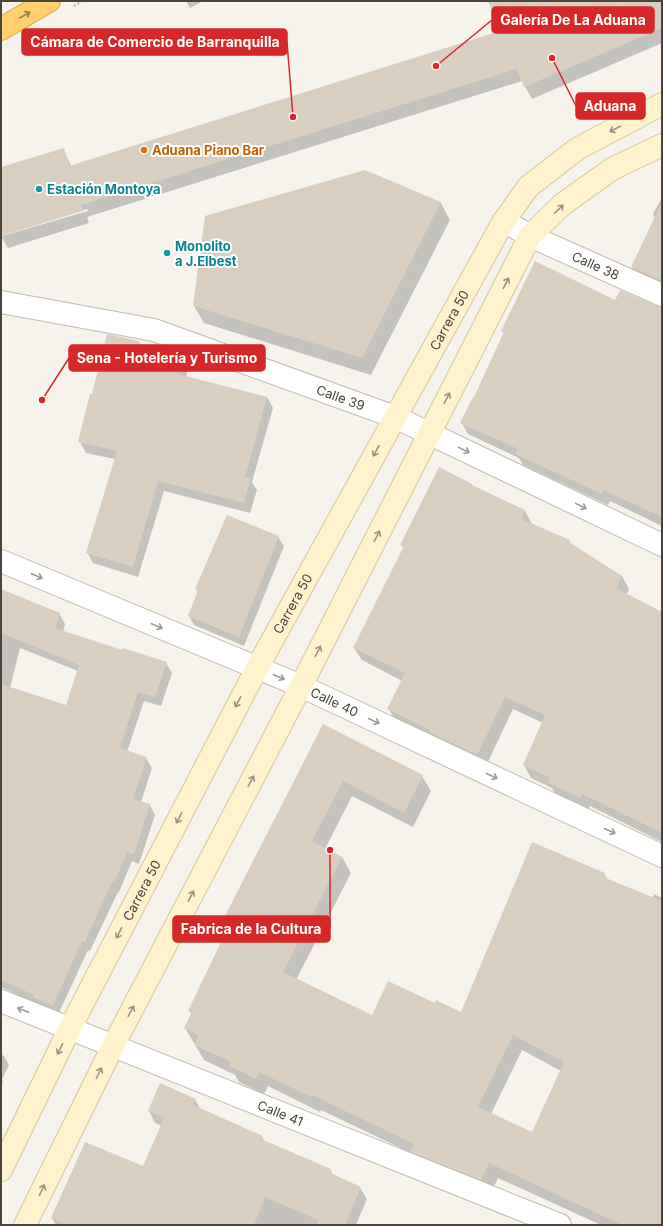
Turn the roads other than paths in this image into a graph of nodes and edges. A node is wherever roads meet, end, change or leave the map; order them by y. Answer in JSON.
{"nodes":[{"id":1,"x":49,"y":1,"type":"edge"},
{"id":2,"x":1,"y":29,"type":"edge"},
{"id":3,"x":662,"y":104,"type":"edge"},
{"id":4,"x":662,"y":145,"type":"edge"},
{"id":5,"x":504,"y":221,"type":"junction"},
{"id":6,"x":530,"y":236,"type":"junction"},
{"id":7,"x":662,"y":295,"type":"edge"},
{"id":8,"x":1,"y":302,"type":"edge"},
{"id":9,"x":395,"y":417,"type":"junction"},
{"id":10,"x":429,"y":433,"type":"junction"},
{"id":11,"x":662,"y":544,"type":"edge"},
{"id":12,"x":1,"y":561,"type":"edge"},
{"id":13,"x":256,"y":668,"type":"junction"},
{"id":14,"x":301,"y":686,"type":"junction"},
{"id":15,"x":662,"y":856,"type":"edge"},
{"id":16,"x":1,"y":1001,"type":"edge"},
{"id":17,"x":70,"y":1028,"type":"junction"},
{"id":18,"x":113,"y":1046,"type":"junction"},
{"id":19,"x":1,"y":1170,"type":"edge"},
{"id":20,"x":25,"y":1225,"type":"edge"},
{"id":21,"x":560,"y":1225,"type":"edge"}],
"edges":[{"from":2,"to":1,"type":"highway","one_way":true},
{"from":3,"to":5,"type":"street","name":"Carrera 50","one_way":true},
{"from":6,"to":4,"type":"street","one_way":true},
{"from":5,"to":6,"type":"street","name":"Calle 38"},
{"from":5,"to":9,"type":"street","name":"Carrera 50"},
{"from":6,"to":7,"type":"street","name":"Calle 38"},
{"from":10,"to":6,"type":"street","one_way":true},
{"from":8,"to":9,"type":"street","name":"Calle 39"},
{"from":9,"to":10,"type":"street","name":"Calle 39"},
{"from":9,"to":13,"type":"street","name":"Carrera 50","one_way":true},
{"from":10,"to":11,"type":"street","name":"Calle 39","one_way":true},
{"from":14,"to":10,"type":"street","one_way":true},
{"from":12,"to":13,"type":"street","name":"Calle 40","one_way":true},
{"from":13,"to":14,"type":"street","name":"Calle 40","one_way":true},
{"from":13,"to":17,"type":"street","name":"Carrera 50","one_way":true},
{"from":14,"to":15,"type":"street","name":"Calle 40","one_way":true},
{"from":18,"to":14,"type":"street","one_way":true},
{"from":17,"to":16,"type":"street","name":"Calle 41","one_way":true},
{"from":17,"to":18,"type":"street","name":"Calle 41"},
{"from":17,"to":19,"type":"street","name":"Carrera 50","one_way":true},
{"from":20,"to":18,"type":"street","one_way":true},
{"from":18,"to":21,"type":"street","name":"Calle 41"}]}
